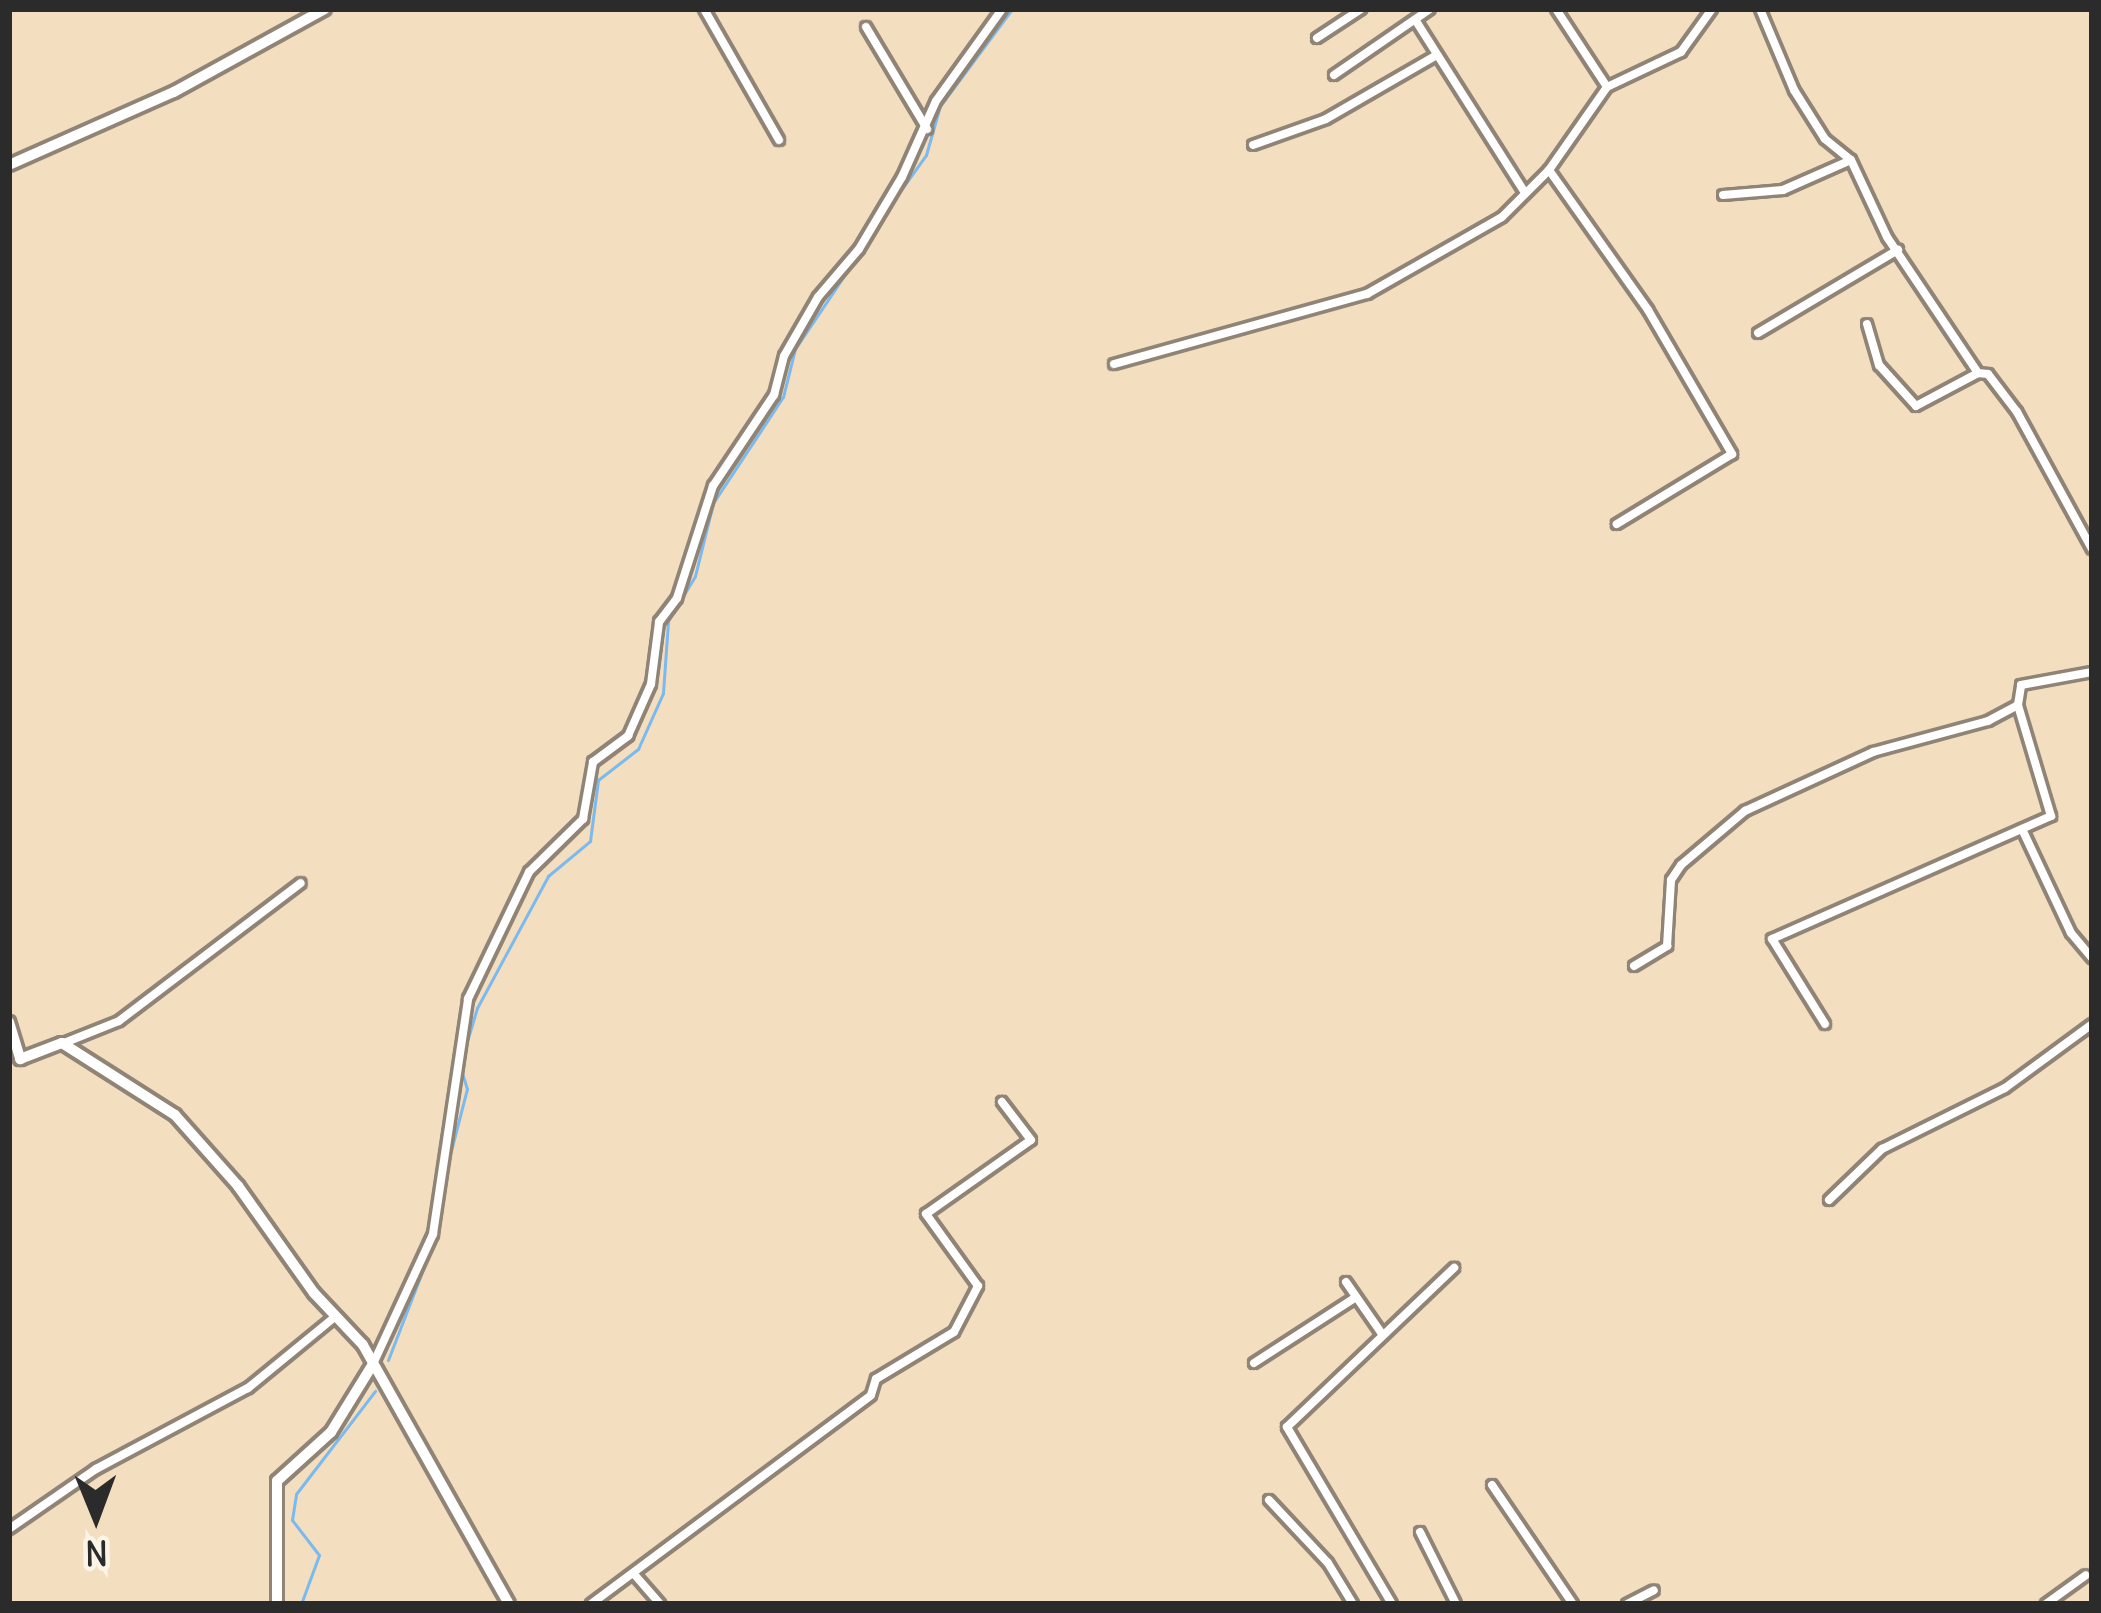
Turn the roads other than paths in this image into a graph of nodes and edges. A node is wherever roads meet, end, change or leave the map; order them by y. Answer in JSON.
{"nodes":[{"id":1,"x":325,"y":9,"type":"edge"},
{"id":2,"x":704,"y":9,"type":"edge"},
{"id":3,"x":1002,"y":9,"type":"edge"},
{"id":4,"x":1360,"y":9,"type":"edge"},
{"id":5,"x":1430,"y":9,"type":"edge"},
{"id":6,"x":1556,"y":9,"type":"edge"},
{"id":7,"x":1712,"y":9,"type":"edge"},
{"id":8,"x":1760,"y":9,"type":"edge"},
{"id":9,"x":1416,"y":21,"type":"junction"},
{"id":10,"x":866,"y":27,"type":"dead end"},
{"id":11,"x":1317,"y":38,"type":"dead end"},
{"id":12,"x":1437,"y":55,"type":"junction"},
{"id":13,"x":1334,"y":75,"type":"dead end"},
{"id":14,"x":1607,"y":87,"type":"junction"},
{"id":15,"x":928,"y":130,"type":"junction"},
{"id":16,"x":779,"y":140,"type":"dead end"},
{"id":17,"x":1253,"y":145,"type":"dead end"},
{"id":18,"x":1851,"y":160,"type":"junction"},
{"id":19,"x":9,"y":164,"type":"edge"},
{"id":20,"x":1549,"y":170,"type":"junction"},
{"id":21,"x":1524,"y":191,"type":"junction"},
{"id":22,"x":1723,"y":195,"type":"dead end"},
{"id":23,"x":1898,"y":250,"type":"junction"},
{"id":24,"x":1867,"y":324,"type":"dead end"},
{"id":25,"x":1758,"y":333,"type":"dead end"},
{"id":26,"x":1114,"y":364,"type":"dead end"},
{"id":27,"x":1978,"y":373,"type":"junction"},
{"id":28,"x":1617,"y":524,"type":"dead end"},
{"id":29,"x":2092,"y":549,"type":"edge"},
{"id":30,"x":2092,"y":672,"type":"edge"},
{"id":31,"x":2018,"y":705,"type":"junction"},
{"id":32,"x":2022,"y":829,"type":"junction"},
{"id":33,"x":301,"y":883,"type":"dead end"},
{"id":34,"x":2092,"y":958,"type":"edge"},
{"id":35,"x":1634,"y":966,"type":"dead end"},
{"id":36,"x":9,"y":1022,"type":"edge"},
{"id":37,"x":1825,"y":1024,"type":"dead end"},
{"id":38,"x":2092,"y":1024,"type":"edge"},
{"id":39,"x":62,"y":1043,"type":"junction"},
{"id":40,"x":15,"y":1062,"type":"edge"},
{"id":41,"x":1001,"y":1102,"type":"dead end"},
{"id":42,"x":1829,"y":1200,"type":"dead end"},
{"id":43,"x":1454,"y":1268,"type":"dead end"},
{"id":44,"x":1346,"y":1282,"type":"dead end"},
{"id":45,"x":1357,"y":1298,"type":"junction"},
{"id":46,"x":336,"y":1316,"type":"junction"},
{"id":47,"x":1382,"y":1334,"type":"junction"},
{"id":48,"x":1254,"y":1363,"type":"dead end"},
{"id":49,"x":373,"y":1364,"type":"junction"},
{"id":50,"x":1492,"y":1485,"type":"dead end"},
{"id":51,"x":1269,"y":1500,"type":"dead end"},
{"id":52,"x":9,"y":1529,"type":"edge"},
{"id":53,"x":1420,"y":1532,"type":"dead end"},
{"id":54,"x":634,"y":1574,"type":"junction"},
{"id":55,"x":2086,"y":1575,"type":"dead end"},
{"id":56,"x":1654,"y":1590,"type":"dead end"},
{"id":57,"x":278,"y":1604,"type":"edge"},
{"id":58,"x":509,"y":1604,"type":"edge"},
{"id":59,"x":591,"y":1604,"type":"edge"},
{"id":60,"x":660,"y":1604,"type":"edge"},
{"id":61,"x":1353,"y":1604,"type":"edge"},
{"id":62,"x":1392,"y":1604,"type":"edge"},
{"id":63,"x":1456,"y":1604,"type":"edge"},
{"id":64,"x":1573,"y":1604,"type":"edge"},
{"id":65,"x":1627,"y":1604,"type":"edge"},
{"id":66,"x":2046,"y":1604,"type":"edge"}],
"edges":[{"from":1,"to":19,"type":"street"},
{"from":2,"to":16,"type":"street"},
{"from":3,"to":15,"type":"street"},
{"from":4,"to":11,"type":"street"},
{"from":5,"to":9,"type":"street"},
{"from":6,"to":14,"type":"street"},
{"from":7,"to":14,"type":"street"},
{"from":8,"to":18,"type":"street"},
{"from":9,"to":12,"type":"street"},
{"from":9,"to":13,"type":"street"},
{"from":10,"to":15,"type":"street"},
{"from":12,"to":17,"type":"street"},
{"from":12,"to":21,"type":"street"},
{"from":14,"to":20,"type":"street"},
{"from":15,"to":49,"type":"street"},
{"from":18,"to":22,"type":"street"},
{"from":18,"to":23,"type":"street"},
{"from":20,"to":21,"type":"street"},
{"from":20,"to":28,"type":"street"},
{"from":21,"to":26,"type":"street"},
{"from":23,"to":25,"type":"street"},
{"from":23,"to":27,"type":"street"},
{"from":24,"to":27,"type":"street"},
{"from":27,"to":29,"type":"street"},
{"from":30,"to":31,"type":"street"},
{"from":31,"to":32,"type":"street"},
{"from":31,"to":35,"type":"street"},
{"from":32,"to":34,"type":"street"},
{"from":32,"to":37,"type":"street"},
{"from":33,"to":39,"type":"street"},
{"from":36,"to":40,"type":"street"},
{"from":38,"to":42,"type":"street"},
{"from":39,"to":40,"type":"street"},
{"from":39,"to":46,"type":"street"},
{"from":41,"to":54,"type":"street"},
{"from":43,"to":47,"type":"street"},
{"from":44,"to":45,"type":"street"},
{"from":45,"to":47,"type":"street"},
{"from":45,"to":48,"type":"street"},
{"from":46,"to":49,"type":"street"},
{"from":46,"to":52,"type":"street"},
{"from":47,"to":62,"type":"street"},
{"from":49,"to":57,"type":"street"},
{"from":49,"to":58,"type":"street"},
{"from":50,"to":64,"type":"street"},
{"from":51,"to":61,"type":"street"},
{"from":53,"to":63,"type":"street"},
{"from":54,"to":59,"type":"street"},
{"from":54,"to":60,"type":"street"},
{"from":55,"to":66,"type":"street"},
{"from":56,"to":65,"type":"street"}]}
